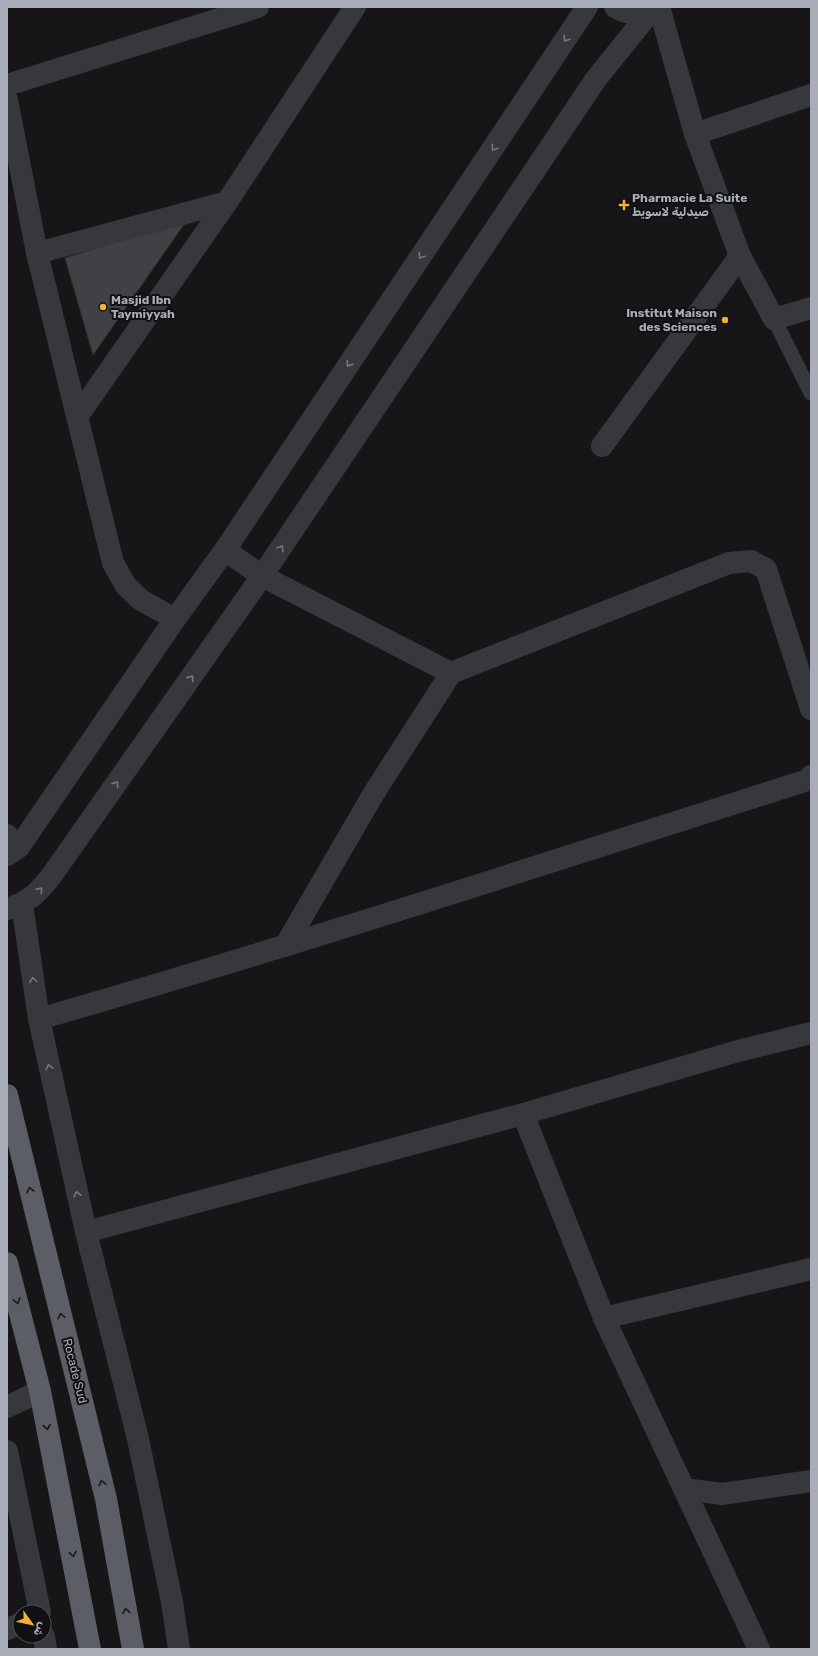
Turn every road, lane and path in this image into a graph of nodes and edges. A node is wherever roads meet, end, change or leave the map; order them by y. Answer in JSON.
{"nodes":[{"id":1,"x":258,"y":7,"type":"edge"},
{"id":2,"x":355,"y":7,"type":"edge"},
{"id":3,"x":587,"y":7,"type":"edge"},
{"id":4,"x":615,"y":7,"type":"edge"},
{"id":5,"x":656,"y":9,"type":"edge"},
{"id":6,"x":7,"y":85,"type":"edge"},
{"id":7,"x":811,"y":96,"type":"edge"},
{"id":8,"x":7,"y":100,"type":"edge"},
{"id":9,"x":695,"y":134,"type":"junction"},
{"id":10,"x":227,"y":202,"type":"junction"},
{"id":11,"x":37,"y":253,"type":"junction"},
{"id":12,"x":740,"y":256,"type":"junction"},
{"id":13,"x":811,"y":308,"type":"edge"},
{"id":14,"x":774,"y":319,"type":"junction"},
{"id":15,"x":811,"y":393,"type":"edge"},
{"id":16,"x":77,"y":417,"type":"junction"},
{"id":17,"x":602,"y":446,"type":"dead end"},
{"id":18,"x":225,"y":550,"type":"junction"},
{"id":19,"x":262,"y":576,"type":"junction"},
{"id":20,"x":175,"y":619,"type":"junction"},
{"id":21,"x":451,"y":673,"type":"junction"},
{"id":22,"x":811,"y":709,"type":"edge"},
{"id":23,"x":811,"y":776,"type":"edge"},
{"id":24,"x":11,"y":845,"type":"edge"},
{"id":25,"x":14,"y":907,"type":"edge"},
{"id":26,"x":286,"y":946,"type":"junction"},
{"id":27,"x":38,"y":1019,"type":"junction"},
{"id":28,"x":811,"y":1033,"type":"edge"},
{"id":29,"x":7,"y":1095,"type":"edge"},
{"id":30,"x":523,"y":1114,"type":"junction"},
{"id":31,"x":86,"y":1232,"type":"junction"},
{"id":32,"x":7,"y":1263,"type":"edge"},
{"id":33,"x":811,"y":1269,"type":"edge"},
{"id":34,"x":604,"y":1318,"type":"junction"},
{"id":35,"x":40,"y":1391,"type":"junction"},
{"id":36,"x":7,"y":1407,"type":"edge"},
{"id":37,"x":7,"y":1451,"type":"edge"},
{"id":38,"x":811,"y":1481,"type":"edge"},
{"id":39,"x":684,"y":1489,"type":"junction"},
{"id":40,"x":38,"y":1604,"type":"edge"},
{"id":41,"x":90,"y":1649,"type":"edge"},
{"id":42,"x":133,"y":1649,"type":"edge"},
{"id":43,"x":179,"y":1649,"type":"edge"},
{"id":44,"x":759,"y":1649,"type":"edge"}],
"edges":[{"from":1,"to":6,"type":"street"},
{"from":2,"to":10,"type":"street"},
{"from":3,"to":18,"type":"street","one_way":true},
{"from":4,"to":5,"type":"street"},
{"from":5,"to":9,"type":"street"},
{"from":19,"to":5,"type":"street","one_way":true},
{"from":7,"to":9,"type":"street"},
{"from":8,"to":11,"type":"street"},
{"from":9,"to":12,"type":"street"},
{"from":10,"to":11,"type":"street"},
{"from":10,"to":16,"type":"street"},
{"from":11,"to":16,"type":"street"},
{"from":12,"to":14,"type":"street"},
{"from":12,"to":17,"type":"street"},
{"from":13,"to":14,"type":"street"},
{"from":14,"to":15,"type":"lane"},
{"from":16,"to":20,"type":"street"},
{"from":18,"to":19,"type":"street"},
{"from":18,"to":20,"type":"street"},
{"from":19,"to":21,"type":"street"},
{"from":25,"to":19,"type":"street","one_way":true},
{"from":20,"to":24,"type":"street"},
{"from":21,"to":22,"type":"street"},
{"from":21,"to":26,"type":"street"},
{"from":23,"to":26,"type":"street"},
{"from":27,"to":25,"type":"street","one_way":true},
{"from":26,"to":27,"type":"street"},
{"from":31,"to":27,"type":"street","one_way":true},
{"from":28,"to":30,"type":"street"},
{"from":42,"to":29,"type":"highway","name":"Rocade Sud","one_way":true},
{"from":30,"to":31,"type":"street"},
{"from":30,"to":34,"type":"street"},
{"from":31,"to":43,"type":"street"},
{"from":32,"to":35,"type":"highway","one_way":true},
{"from":33,"to":34,"type":"street"},
{"from":34,"to":39,"type":"street"},
{"from":35,"to":36,"type":"street"},
{"from":35,"to":41,"type":"highway","one_way":true},
{"from":37,"to":40,"type":"street"},
{"from":38,"to":39,"type":"street"},
{"from":39,"to":44,"type":"street"}]}
